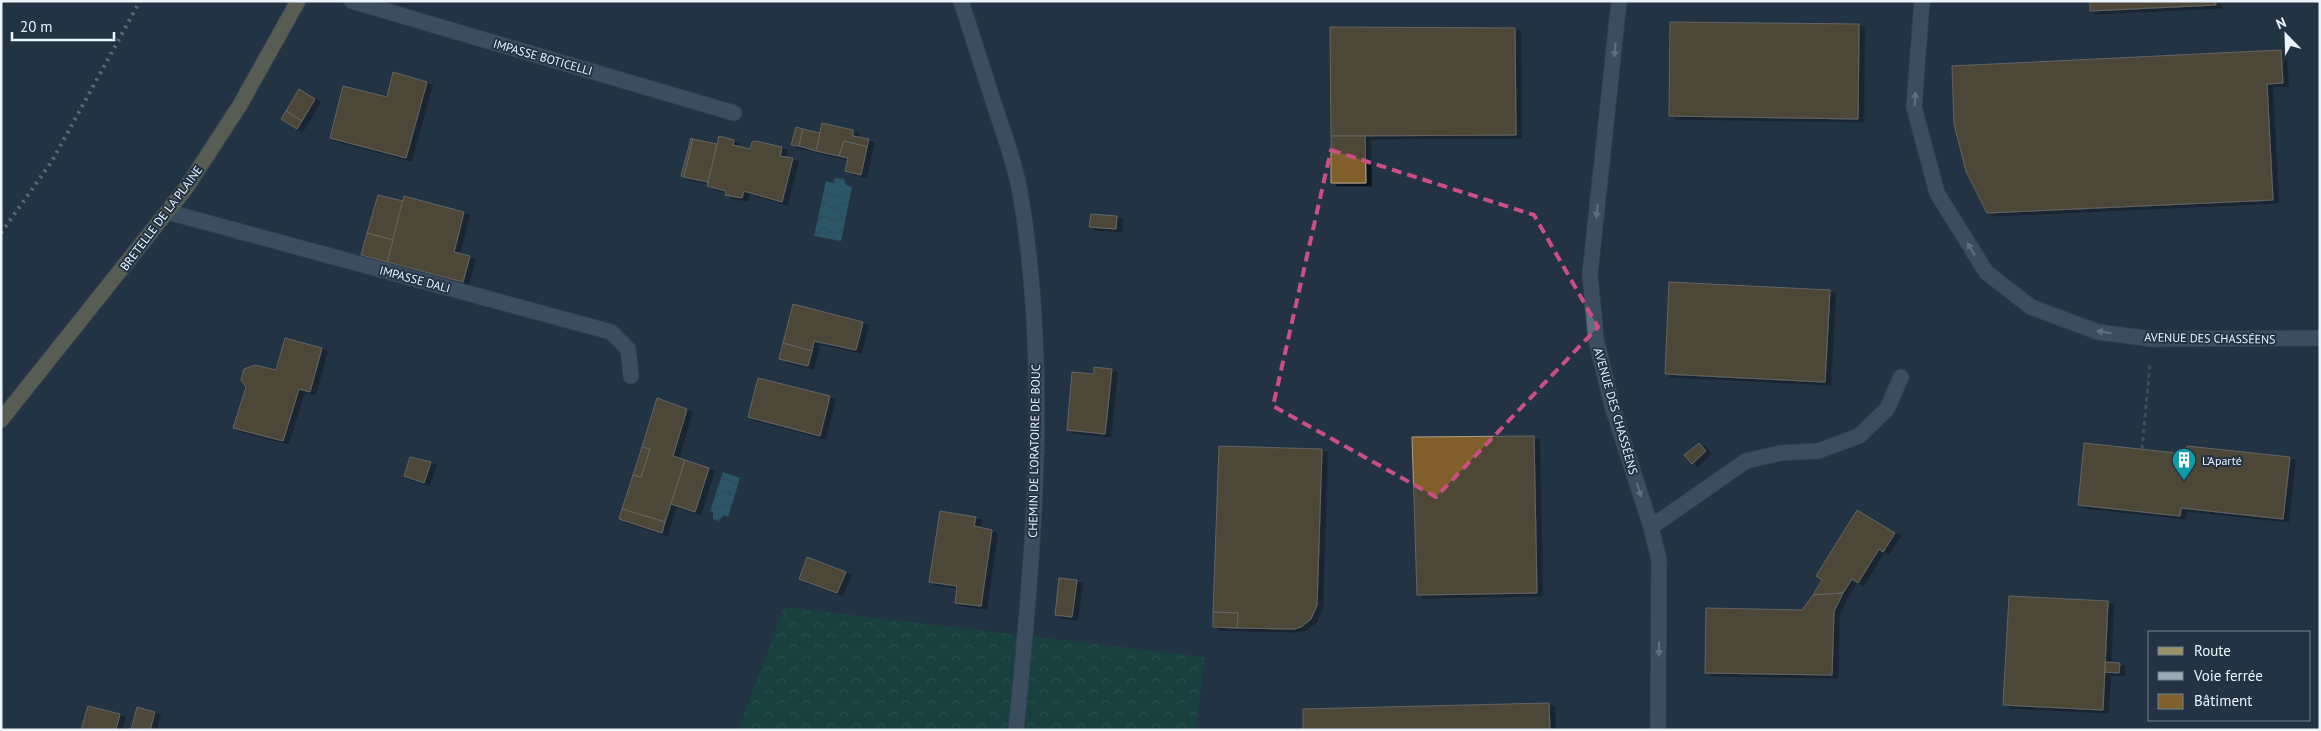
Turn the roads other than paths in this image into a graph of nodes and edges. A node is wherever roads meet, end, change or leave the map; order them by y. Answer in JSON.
{"nodes":[{"id":1,"x":298,"y":1,"type":"edge"},
{"id":2,"x":352,"y":1,"type":"edge"},
{"id":3,"x":962,"y":1,"type":"edge"},
{"id":4,"x":1619,"y":1,"type":"edge"},
{"id":5,"x":1922,"y":1,"type":"edge"},
{"id":6,"x":734,"y":113,"type":"dead end"},
{"id":7,"x":168,"y":212,"type":"junction"},
{"id":8,"x":2320,"y":338,"type":"edge"},
{"id":9,"x":631,"y":376,"type":"dead end"},
{"id":10,"x":1902,"y":376,"type":"dead end"},
{"id":11,"x":1,"y":420,"type":"edge"},
{"id":12,"x":1651,"y":527,"type":"junction"},
{"id":13,"x":1016,"y":730,"type":"edge"},
{"id":14,"x":1658,"y":730,"type":"edge"}],
"edges":[{"from":1,"to":7,"type":"main road","name":"BRETELLE DE LA PLAINE"},
{"from":2,"to":6,"type":"street","name":"IMPASSE BOTICELLI"},
{"from":3,"to":13,"type":"street","name":"CHEMIN DE L'ORATOIRE DE BOUC"},
{"from":4,"to":12,"type":"street","name":"AVENUE DES CHASSÉENS","one_way":true},
{"from":8,"to":5,"type":"street","name":"AVENUE DES CHASSÉENS","one_way":true},
{"from":7,"to":9,"type":"street","name":"IMPASSE DALI"},
{"from":7,"to":11,"type":"main road","name":"BRETELLE DE LA PLAINE"},
{"from":10,"to":12,"type":"street"},
{"from":12,"to":14,"type":"street","name":"AVENUE DES CHASSÉENS","one_way":true}]}
